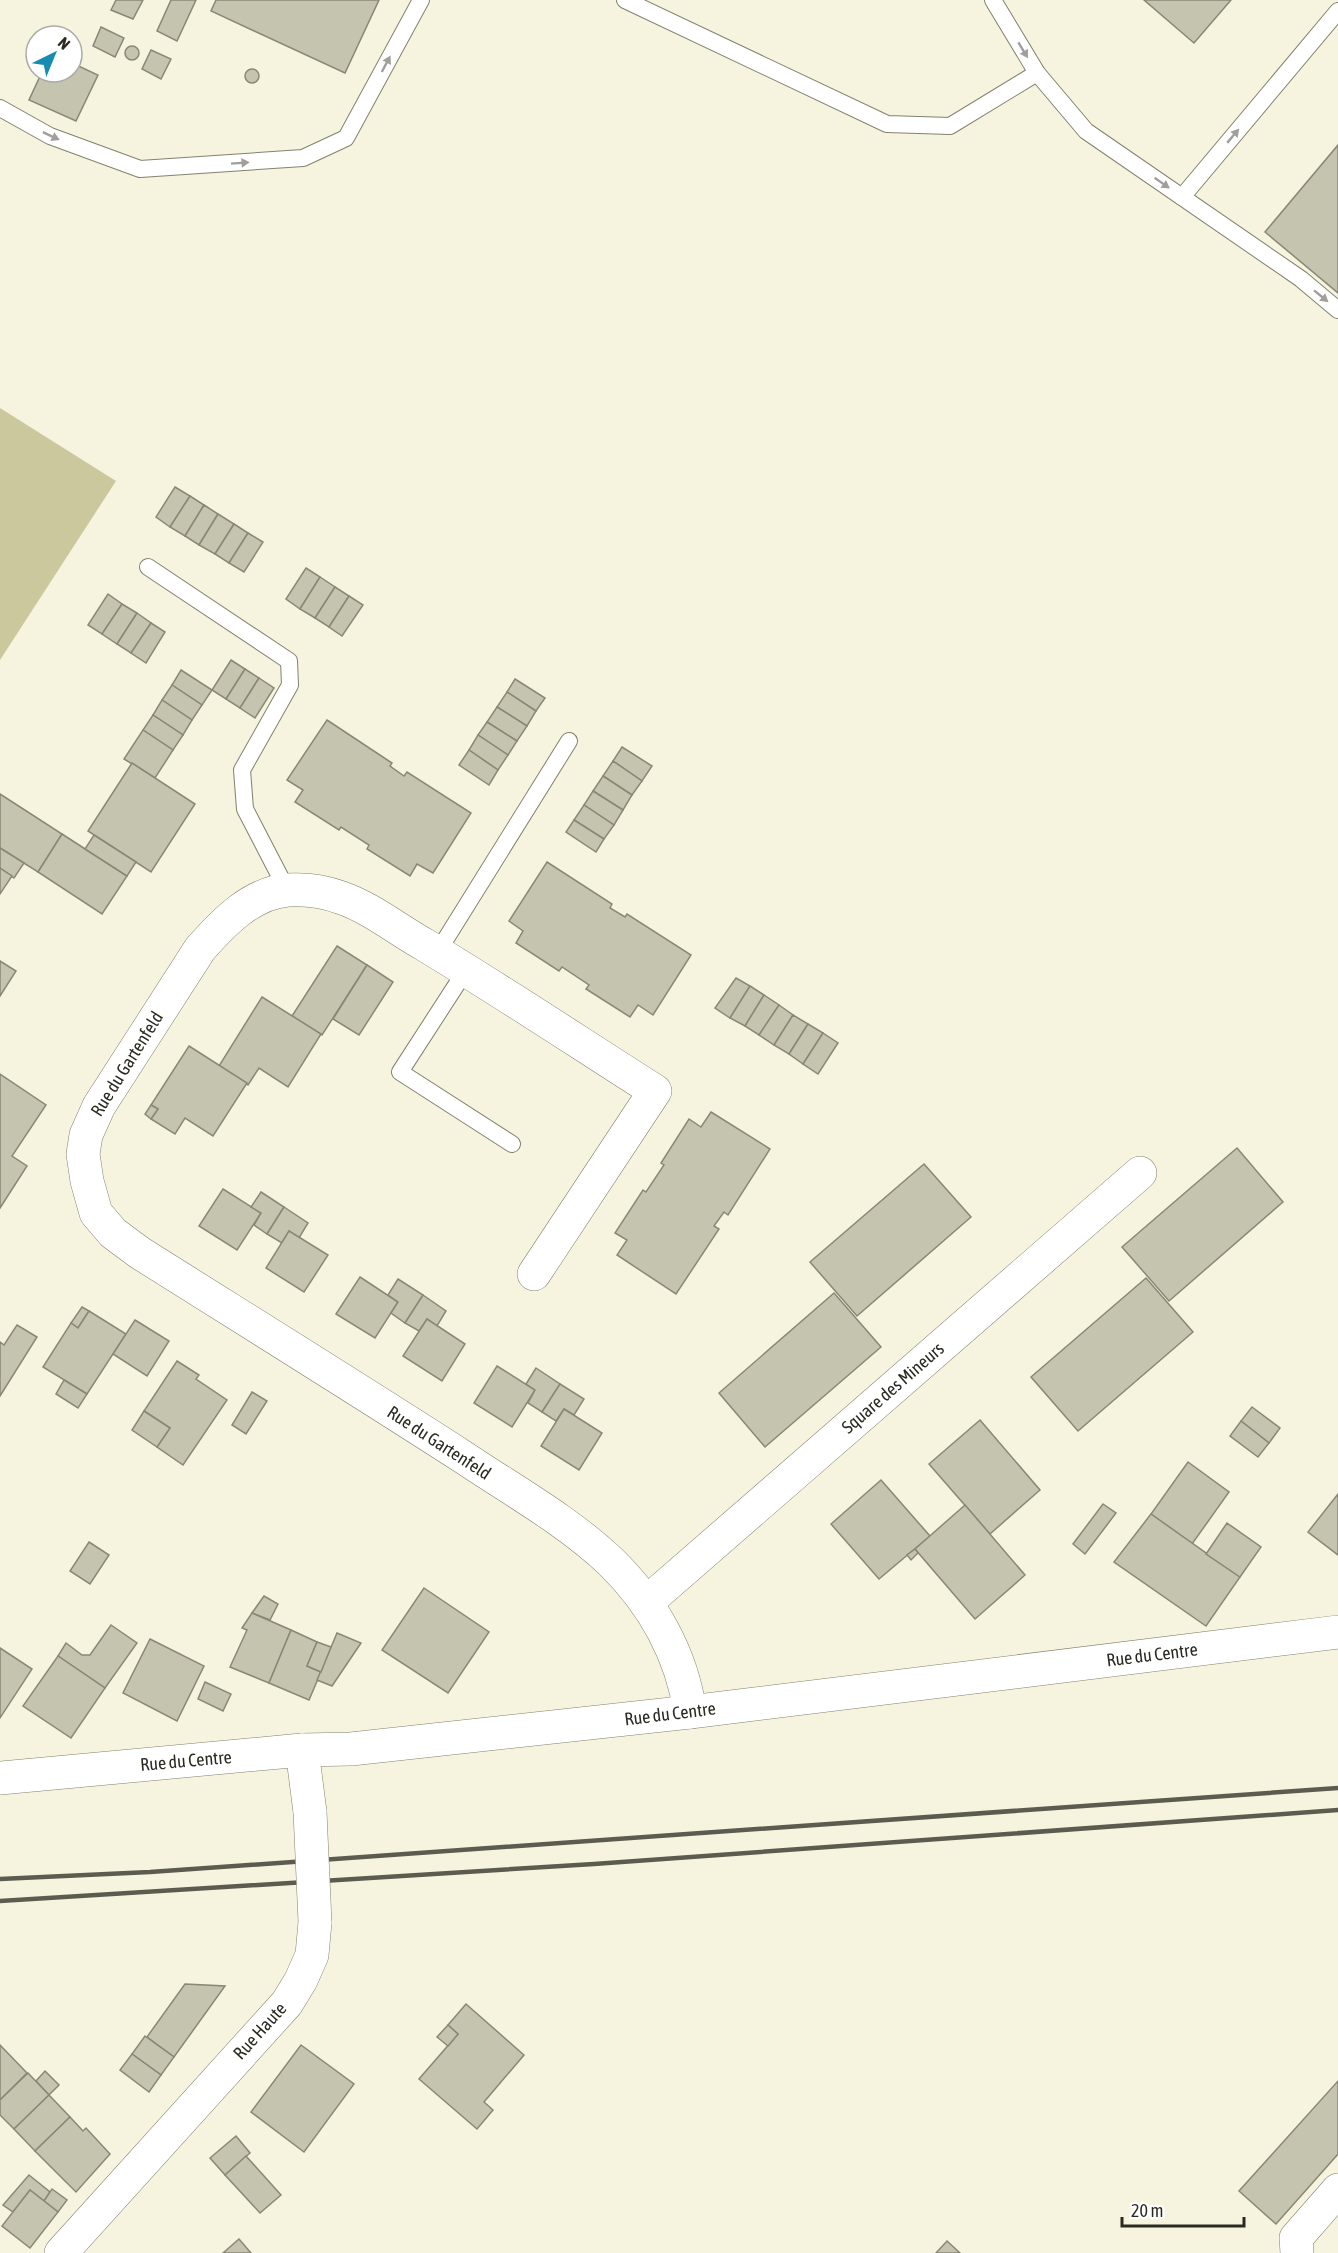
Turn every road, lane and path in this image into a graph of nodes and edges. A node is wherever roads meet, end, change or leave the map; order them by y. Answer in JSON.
{"nodes":[{"id":1,"x":421,"y":0,"type":"edge"},
{"id":2,"x":626,"y":0,"type":"edge"},
{"id":3,"x":993,"y":0,"type":"edge"},
{"id":4,"x":1338,"y":11,"type":"edge"},
{"id":5,"x":1037,"y":73,"type":"junction"},
{"id":6,"x":0,"y":108,"type":"edge"},
{"id":7,"x":1182,"y":197,"type":"junction"},
{"id":8,"x":1338,"y":310,"type":"edge"},
{"id":9,"x":148,"y":567,"type":"dead end"},
{"id":10,"x":569,"y":741,"type":"dead end"},
{"id":11,"x":287,"y":890,"type":"junction"},
{"id":12,"x":436,"y":952,"type":"junction"},
{"id":13,"x":466,"y":970,"type":"junction"},
{"id":14,"x":512,"y":1144,"type":"dead end"},
{"id":15,"x":1140,"y":1173,"type":"dead end"},
{"id":16,"x":534,"y":1274,"type":"dead end"},
{"id":17,"x":646,"y":1603,"type":"junction"},
{"id":18,"x":1338,"y":1632,"type":"edge"},
{"id":19,"x":690,"y":1712,"type":"junction"},
{"id":20,"x":302,"y":1750,"type":"junction"},
{"id":21,"x":0,"y":1778,"type":"edge"},
{"id":22,"x":1338,"y":2190,"type":"edge"},
{"id":23,"x":62,"y":2253,"type":"edge"},
{"id":24,"x":1297,"y":2253,"type":"edge"}],
"edges":[{"from":6,"to":1,"type":"lane","one_way":true},
{"from":2,"to":5,"type":"lane"},
{"from":3,"to":5,"type":"lane","one_way":true},
{"from":7,"to":4,"type":"lane","one_way":true},
{"from":5,"to":7,"type":"lane","one_way":true},
{"from":7,"to":8,"type":"lane","one_way":true},
{"from":9,"to":11,"type":"lane"},
{"from":10,"to":12,"type":"lane"},
{"from":11,"to":12,"type":"street","name":"Rue du Gartenfeld"},
{"from":11,"to":17,"type":"street","name":"Rue du Gartenfeld"},
{"from":12,"to":13,"type":"street","name":"Rue du Gartenfeld"},
{"from":13,"to":14,"type":"lane"},
{"from":13,"to":16,"type":"street","name":"Rue du Gartenfeld"},
{"from":15,"to":17,"type":"street","name":"Square des Mineurs"},
{"from":17,"to":19,"type":"street","name":"Rue du Gartenfeld"},
{"from":18,"to":19,"type":"street","name":"Rue du Centre"},
{"from":19,"to":20,"type":"street","name":"Rue du Centre"},
{"from":20,"to":21,"type":"street","name":"Rue du Centre"},
{"from":20,"to":23,"type":"street","name":"Rue Haute","bridge":true},
{"from":22,"to":24,"type":"street"}]}
